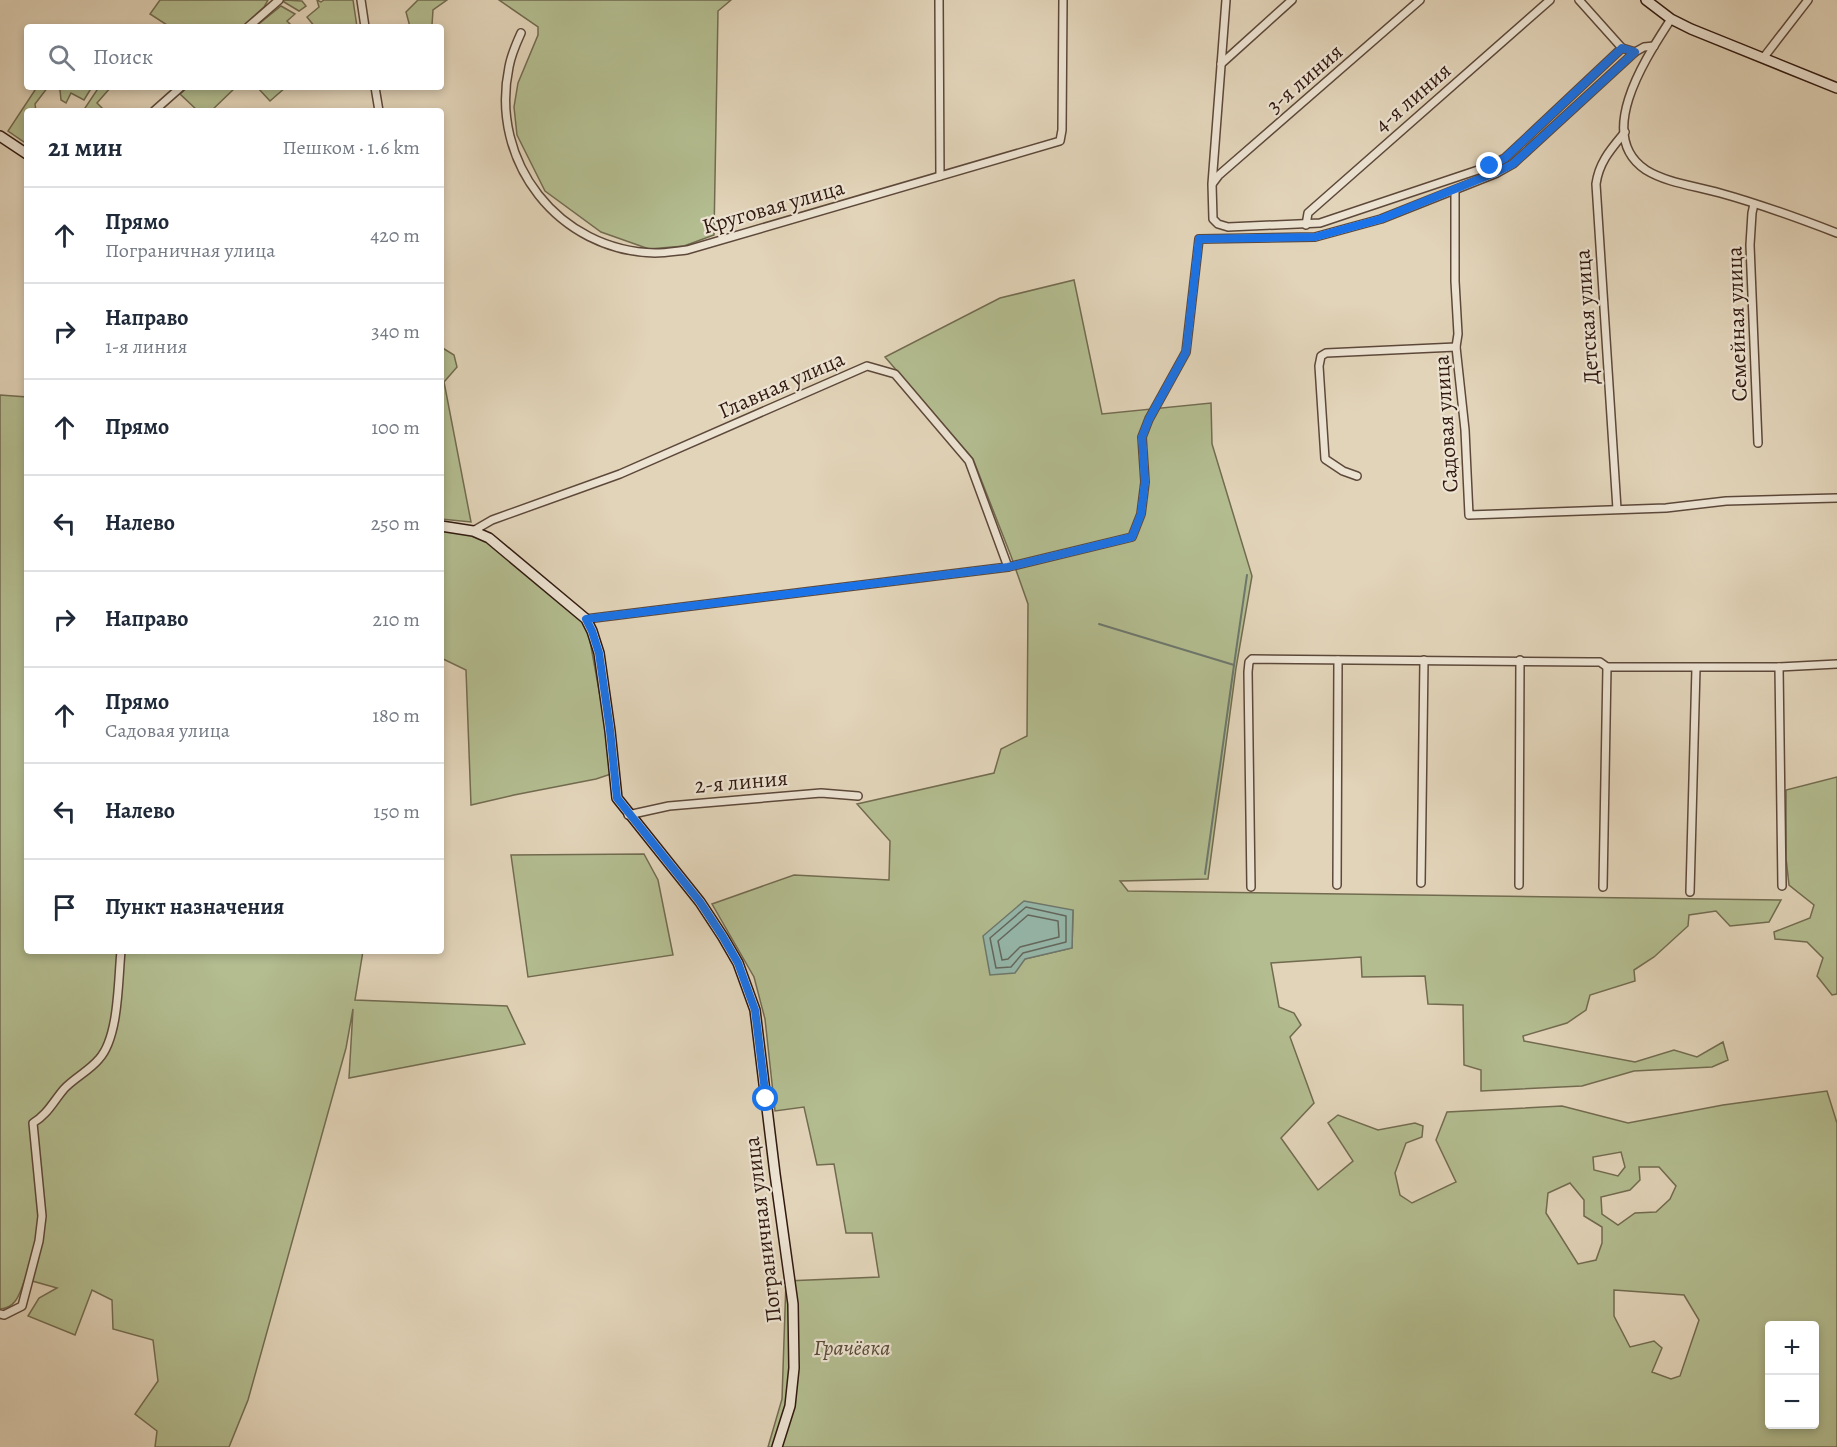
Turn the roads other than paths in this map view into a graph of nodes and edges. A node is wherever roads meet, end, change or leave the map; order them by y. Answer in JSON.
{"nodes":[{"id":1,"x":279,"y":0,"type":"edge"},
{"id":2,"x":361,"y":0,"type":"edge"},
{"id":3,"x":939,"y":0,"type":"edge"},
{"id":4,"x":1063,"y":0,"type":"edge"},
{"id":5,"x":1226,"y":0,"type":"edge"},
{"id":6,"x":1292,"y":0,"type":"edge"},
{"id":7,"x":1420,"y":0,"type":"edge"},
{"id":8,"x":1550,"y":0,"type":"edge"},
{"id":9,"x":1579,"y":0,"type":"edge"},
{"id":10,"x":1646,"y":0,"type":"edge"},
{"id":11,"x":1808,"y":0,"type":"edge"},
{"id":12,"x":1671,"y":19,"type":"junction"},
{"id":13,"x":251,"y":24,"type":"edge"},
{"id":14,"x":365,"y":24,"type":"edge"},
{"id":15,"x":520,"y":33,"type":"dead end"},
{"id":16,"x":1654,"y":46,"type":"junction"},
{"id":17,"x":1622,"y":48,"type":"junction"},
{"id":18,"x":1635,"y":52,"type":"junction"},
{"id":19,"x":1764,"y":57,"type":"junction"},
{"id":20,"x":1221,"y":64,"type":"junction"},
{"id":21,"x":1837,"y":88,"type":"edge"},
{"id":22,"x":178,"y":90,"type":"edge"},
{"id":23,"x":376,"y":90,"type":"edge"},
{"id":24,"x":157,"y":108,"type":"edge"},
{"id":25,"x":378,"y":108,"type":"edge"},
{"id":26,"x":1625,"y":132,"type":"junction"},
{"id":27,"x":0,"y":136,"type":"edge"},
{"id":28,"x":24,"y":152,"type":"edge"},
{"id":29,"x":940,"y":176,"type":"junction"},
{"id":30,"x":1212,"y":184,"type":"junction"},
{"id":31,"x":1455,"y":190,"type":"junction"},
{"id":32,"x":1754,"y":204,"type":"junction"},
{"id":33,"x":1306,"y":225,"type":"junction"},
{"id":34,"x":1837,"y":233,"type":"edge"},
{"id":35,"x":1456,"y":347,"type":"junction"},
{"id":36,"x":1758,"y":443,"type":"dead end"},
{"id":37,"x":1358,"y":476,"type":"dead end"},
{"id":38,"x":1837,"y":498,"type":"edge"},
{"id":39,"x":1617,"y":509,"type":"junction"},
{"id":40,"x":444,"y":526,"type":"edge"},
{"id":41,"x":473,"y":531,"type":"junction"},
{"id":42,"x":1008,"y":567,"type":"junction"},
{"id":43,"x":586,"y":619,"type":"junction"},
{"id":44,"x":1338,"y":660,"type":"junction"},
{"id":45,"x":1424,"y":660,"type":"junction"},
{"id":46,"x":1520,"y":660,"type":"junction"},
{"id":47,"x":1837,"y":664,"type":"edge"},
{"id":48,"x":1607,"y":667,"type":"junction"},
{"id":49,"x":1779,"y":667,"type":"junction"},
{"id":50,"x":1696,"y":668,"type":"junction"},
{"id":51,"x":858,"y":796,"type":"dead end"},
{"id":52,"x":628,"y":815,"type":"junction"},
{"id":53,"x":1421,"y":883,"type":"dead end"},
{"id":54,"x":1337,"y":885,"type":"dead end"},
{"id":55,"x":1519,"y":885,"type":"dead end"},
{"id":56,"x":1782,"y":886,"type":"dead end"},
{"id":57,"x":1251,"y":887,"type":"dead end"},
{"id":58,"x":1603,"y":887,"type":"dead end"},
{"id":59,"x":1690,"y":892,"type":"dead end"},
{"id":60,"x":121,"y":954,"type":"edge"},
{"id":61,"x":0,"y":1314,"type":"edge"},
{"id":62,"x":777,"y":1447,"type":"edge"}],
"edges":[{"from":1,"to":13,"type":"street"},
{"from":2,"to":14,"type":"street"},
{"from":3,"to":29,"type":"street"},
{"from":4,"to":29,"type":"street","name":"Круговая улица"},
{"from":5,"to":20,"type":"street"},
{"from":6,"to":20,"type":"street"},
{"from":7,"to":30,"type":"street","name":"3-я линия"},
{"from":8,"to":33,"type":"street","name":"4-я линия"},
{"from":9,"to":17,"type":"street"},
{"from":10,"to":12,"type":"street"},
{"from":11,"to":19,"type":"street"},
{"from":12,"to":16,"type":"street"},
{"from":12,"to":19,"type":"street"},
{"from":15,"to":29,"type":"street","name":"Круговая улица"},
{"from":16,"to":18,"type":"street"},
{"from":16,"to":26,"type":"street"},
{"from":17,"to":18,"type":"street"},
{"from":17,"to":33,"type":"street"},
{"from":18,"to":31,"type":"street"},
{"from":19,"to":21,"type":"street"},
{"from":20,"to":30,"type":"street"},
{"from":22,"to":24,"type":"street"},
{"from":23,"to":25,"type":"street"},
{"from":26,"to":32,"type":"street"},
{"from":26,"to":39,"type":"street","name":"Детская улица"},
{"from":27,"to":28,"type":"street"},
{"from":30,"to":33,"type":"street"},
{"from":31,"to":35,"type":"street","name":"Садовая улица"},
{"from":31,"to":42,"type":"street"},
{"from":32,"to":34,"type":"street"},
{"from":32,"to":36,"type":"street","name":"Семейная улица"},
{"from":35,"to":37,"type":"street"},
{"from":35,"to":39,"type":"street","name":"Садовая улица"},
{"from":38,"to":39,"type":"street","name":"Садовая улица"},
{"from":40,"to":41,"type":"street","name":"Пограничная улица"},
{"from":41,"to":42,"type":"street","name":"Главная улица"},
{"from":41,"to":43,"type":"street","name":"Пограничная улица"},
{"from":42,"to":43,"type":"street"},
{"from":43,"to":52,"type":"street","name":"Пограничная улица"},
{"from":44,"to":45,"type":"street"},
{"from":44,"to":54,"type":"street"},
{"from":44,"to":57,"type":"street"},
{"from":45,"to":46,"type":"street"},
{"from":45,"to":53,"type":"street"},
{"from":46,"to":48,"type":"street"},
{"from":46,"to":55,"type":"street"},
{"from":47,"to":49,"type":"street"},
{"from":48,"to":50,"type":"street"},
{"from":48,"to":58,"type":"street"},
{"from":49,"to":50,"type":"street"},
{"from":49,"to":56,"type":"street"},
{"from":50,"to":59,"type":"street"},
{"from":51,"to":52,"type":"street","name":"2-я линия"},
{"from":52,"to":62,"type":"street","name":"Пограничная улица"},
{"from":60,"to":61,"type":"street"}]}
